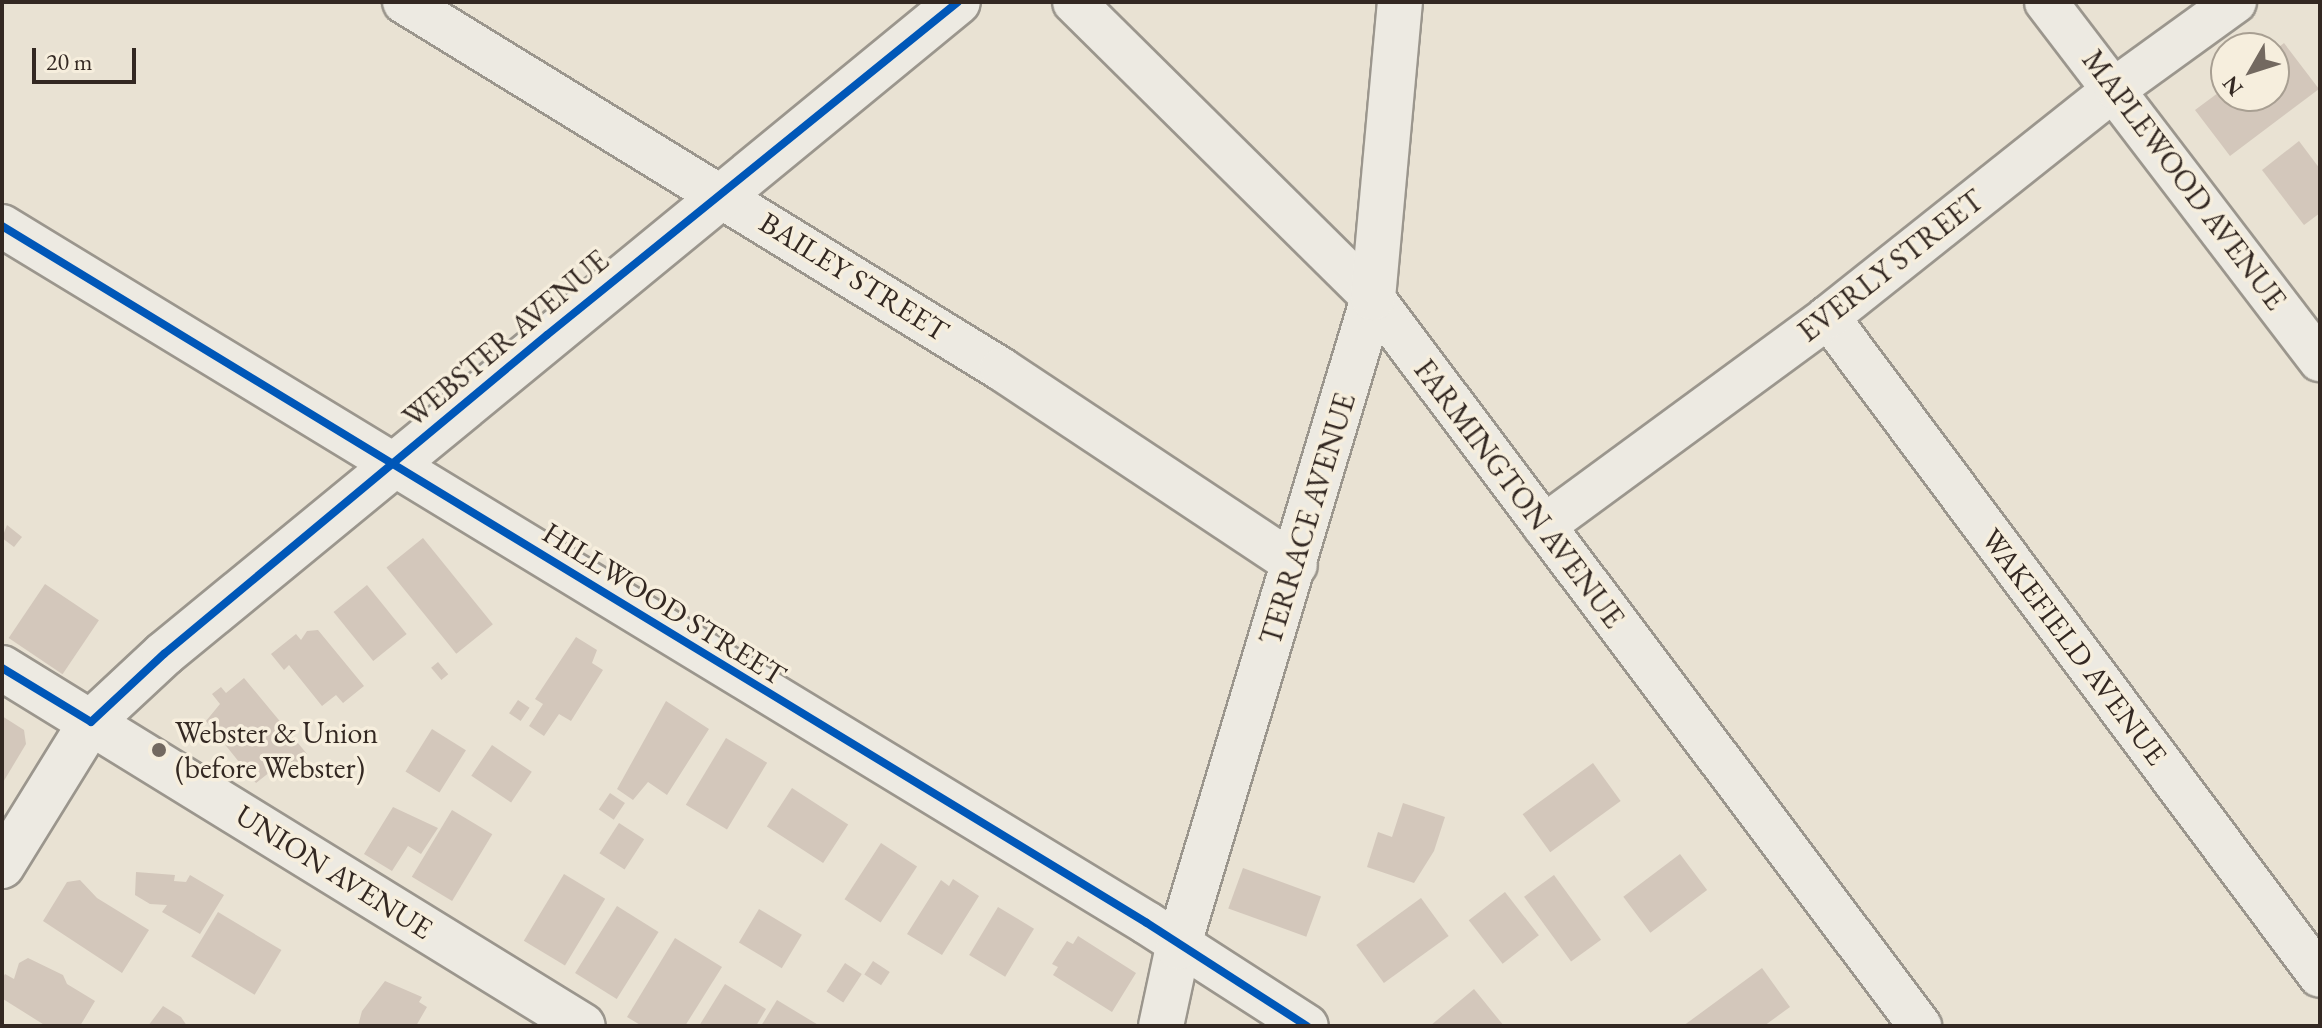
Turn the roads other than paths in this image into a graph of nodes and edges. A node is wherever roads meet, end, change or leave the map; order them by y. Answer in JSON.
{"nodes":[{"id":1,"x":404,"y":2,"type":"edge"},
{"id":2,"x":958,"y":2,"type":"edge"},
{"id":3,"x":1074,"y":2,"type":"edge"},
{"id":4,"x":1400,"y":2,"type":"edge"},
{"id":5,"x":2046,"y":2,"type":"edge"},
{"id":6,"x":2235,"y":2,"type":"edge"},
{"id":7,"x":2116,"y":88,"type":"junction"},
{"id":8,"x":721,"y":194,"type":"junction"},
{"id":9,"x":2,"y":226,"type":"edge"},
{"id":10,"x":1373,"y":298,"type":"junction"},
{"id":11,"x":1828,"y":317,"type":"junction"},
{"id":12,"x":2320,"y":360,"type":"edge"},
{"id":13,"x":392,"y":465,"type":"junction"},
{"id":14,"x":1544,"y":526,"type":"junction"},
{"id":15,"x":1296,"y":565,"type":"junction"},
{"id":16,"x":2,"y":668,"type":"edge"},
{"id":17,"x":91,"y":722,"type":"junction"},
{"id":18,"x":2,"y":866,"type":"edge"},
{"id":19,"x":1178,"y":947,"type":"junction"},
{"id":20,"x":2320,"y":976,"type":"edge"},
{"id":21,"x":583,"y":1026,"type":"edge"},
{"id":22,"x":1161,"y":1026,"type":"edge"},
{"id":23,"x":1307,"y":1026,"type":"edge"},
{"id":24,"x":1920,"y":1026,"type":"edge"}],
"edges":[{"from":1,"to":8,"type":"street","name":"BAILEY STREET"},
{"from":2,"to":8,"type":"street","name":"WEBSTER AVENUE"},
{"from":3,"to":10,"type":"street","name":"FARMINGTON AVENUE"},
{"from":4,"to":10,"type":"street","name":"TERRACE AVENUE"},
{"from":5,"to":7,"type":"street","name":"MAPLEWOOD AVENUE"},
{"from":6,"to":7,"type":"street","name":"EVERLY STREET"},
{"from":7,"to":11,"type":"street","name":"EVERLY STREET"},
{"from":7,"to":12,"type":"street","name":"MAPLEWOOD AVENUE"},
{"from":8,"to":13,"type":"street","name":"WEBSTER AVENUE"},
{"from":8,"to":15,"type":"street","name":"BAILEY STREET"},
{"from":9,"to":13,"type":"street","name":"HILLWOOD STREET"},
{"from":10,"to":14,"type":"street","name":"FARMINGTON AVENUE"},
{"from":10,"to":15,"type":"street","name":"TERRACE AVENUE"},
{"from":11,"to":14,"type":"street","name":"EVERLY STREET"},
{"from":11,"to":20,"type":"street","name":"WAKEFIELD AVENUE"},
{"from":13,"to":17,"type":"street","name":"WEBSTER AVENUE"},
{"from":13,"to":19,"type":"street","name":"HILLWOOD STREET"},
{"from":14,"to":24,"type":"street","name":"FARMINGTON AVENUE"},
{"from":15,"to":19,"type":"street","name":"TERRACE AVENUE"},
{"from":16,"to":17,"type":"street","name":"UNION AVENUE"},
{"from":17,"to":18,"type":"street","name":"WEBSTER AVENUE"},
{"from":17,"to":21,"type":"street","name":"UNION AVENUE"},
{"from":19,"to":22,"type":"street","name":"TERRACE AVENUE"},
{"from":19,"to":23,"type":"street","name":"HILLWOOD STREET"}]}
